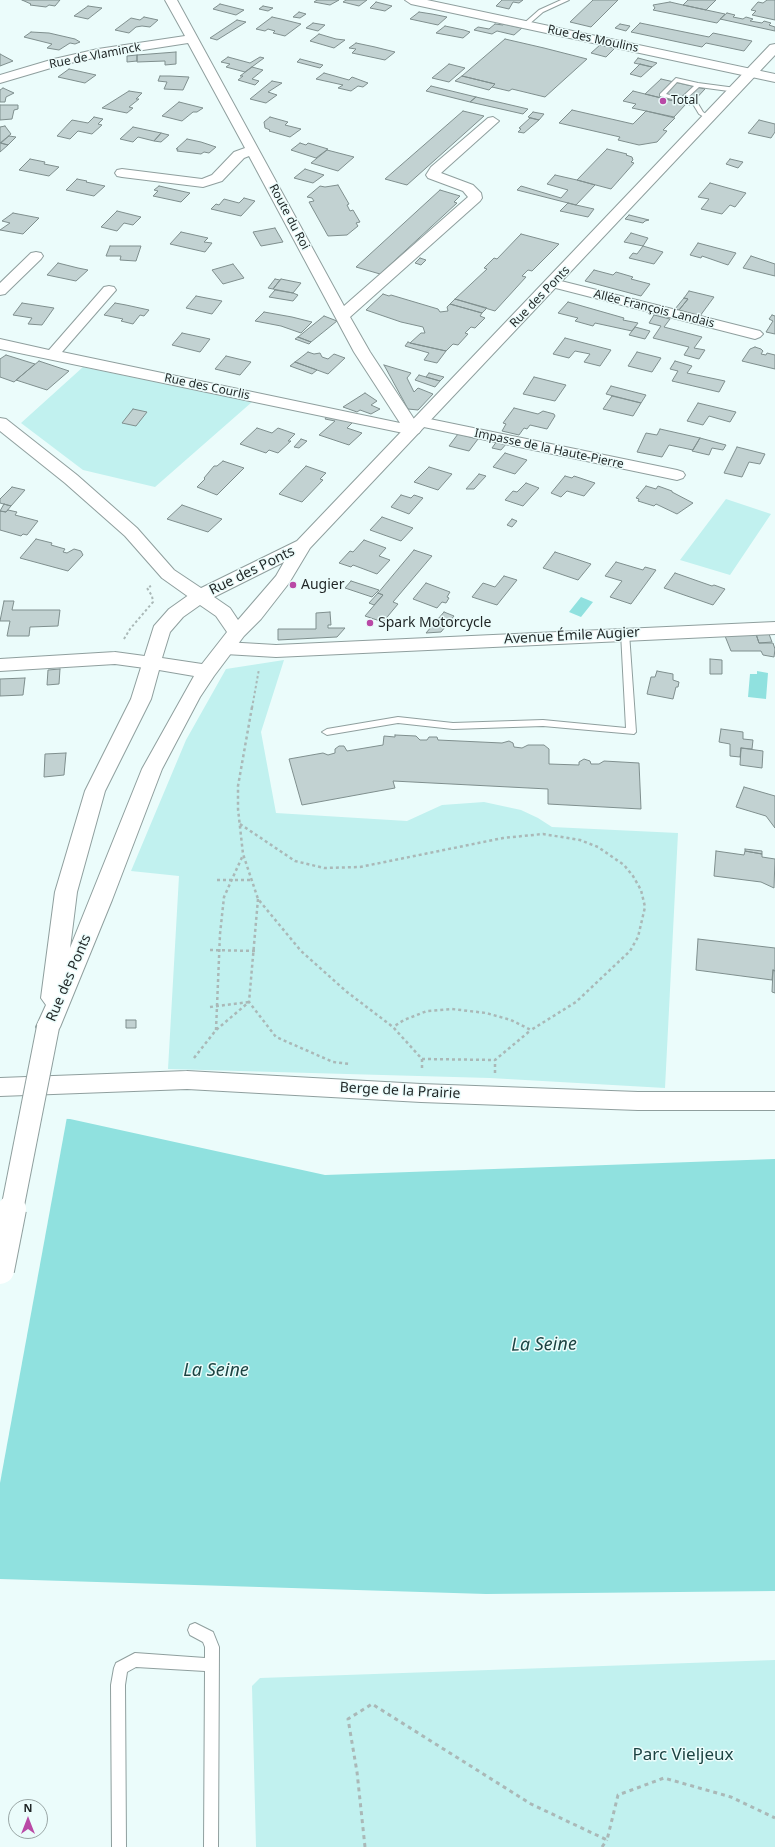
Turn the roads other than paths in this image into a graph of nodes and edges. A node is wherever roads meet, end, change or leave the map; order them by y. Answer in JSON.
{"nodes":[{"id":1,"x":171,"y":0,"type":"edge"},
{"id":2,"x":411,"y":0,"type":"edge"},
{"id":3,"x":566,"y":0,"type":"edge"},
{"id":4,"x":432,"y":2,"type":"edge"},
{"id":5,"x":525,"y":25,"type":"junction"},
{"id":6,"x":192,"y":39,"type":"junction"},
{"id":7,"x":775,"y":48,"type":"edge"},
{"id":8,"x":751,"y":73,"type":"junction"},
{"id":9,"x":775,"y":78,"type":"edge"},
{"id":10,"x":0,"y":79,"type":"edge"},
{"id":11,"x":698,"y":85,"type":"junction"},
{"id":12,"x":736,"y":90,"type":"junction"},
{"id":13,"x":682,"y":100,"type":"junction"},
{"id":14,"x":709,"y":118,"type":"junction"},
{"id":15,"x":493,"y":121,"type":"dead end"},
{"id":16,"x":253,"y":149,"type":"junction"},
{"id":17,"x":122,"y":173,"type":"dead end"},
{"id":18,"x":36,"y":256,"type":"dead end"},
{"id":19,"x":553,"y":283,"type":"junction"},
{"id":20,"x":109,"y":290,"type":"dead end"},
{"id":21,"x":0,"y":291,"type":"edge"},
{"id":22,"x":342,"y":316,"type":"junction"},
{"id":23,"x":755,"y":334,"type":"dead end"},
{"id":24,"x":0,"y":344,"type":"edge"},
{"id":25,"x":52,"y":355,"type":"junction"},
{"id":26,"x":0,"y":422,"type":"edge"},
{"id":27,"x":417,"y":426,"type":"junction"},
{"id":28,"x":677,"y":475,"type":"dead end"},
{"id":29,"x":303,"y":545,"type":"junction"},
{"id":30,"x":200,"y":596,"type":"junction"},
{"id":31,"x":775,"y":628,"type":"edge"},
{"id":32,"x":237,"y":632,"type":"junction"},
{"id":33,"x":625,"y":633,"type":"junction"},
{"id":34,"x":225,"y":648,"type":"junction"},
{"id":35,"x":152,"y":663,"type":"junction"},
{"id":36,"x":0,"y":665,"type":"edge"},
{"id":37,"x":207,"y":671,"type":"junction"},
{"id":38,"x":327,"y":732,"type":"dead end"},
{"id":39,"x":48,"y":1027,"type":"junction"},
{"id":40,"x":0,"y":1088,"type":"edge"},
{"id":41,"x":775,"y":1101,"type":"edge"},
{"id":42,"x":0,"y":1270,"type":"edge"},
{"id":43,"x":195,"y":1630,"type":"dead end"},
{"id":44,"x":213,"y":1665,"type":"junction"},
{"id":45,"x":119,"y":1847,"type":"edge"},
{"id":46,"x":211,"y":1847,"type":"edge"}],
"edges":[{"from":1,"to":6,"type":"street","name":"Route du Roi"},
{"from":2,"to":4,"type":"street","name":"Rue des Moulins"},
{"from":3,"to":5,"type":"lane"},
{"from":4,"to":5,"type":"street","name":"Rue des Moulins"},
{"from":5,"to":8,"type":"street","name":"Rue des Moulins"},
{"from":6,"to":10,"type":"street","name":"Rue de Vlaminck"},
{"from":6,"to":16,"type":"street","name":"Route du Roi"},
{"from":7,"to":8,"type":"main road","name":"Rue des Ponts"},
{"from":8,"to":9,"type":"street","name":"Rue des Moulins"},
{"from":8,"to":12,"type":"main road","name":"Rue des Ponts"},
{"from":11,"to":12,"type":"lane"},
{"from":11,"to":13,"type":"lane"},
{"from":11,"to":13,"type":"lane"},
{"from":12,"to":14,"type":"main road","name":"Rue des Ponts"},
{"from":13,"to":14,"type":"lane"},
{"from":14,"to":19,"type":"main road","name":"Rue des Ponts"},
{"from":15,"to":22,"type":"street"},
{"from":16,"to":17,"type":"street"},
{"from":16,"to":22,"type":"street","name":"Route du Roi"},
{"from":18,"to":21,"type":"street"},
{"from":19,"to":23,"type":"street","name":"Allée François Landais"},
{"from":19,"to":27,"type":"main road","name":"Rue des Ponts"},
{"from":20,"to":25,"type":"street"},
{"from":22,"to":27,"type":"street","name":"Route du Roi"},
{"from":24,"to":25,"type":"street","name":"Rue des Courlis"},
{"from":25,"to":27,"type":"street","name":"Rue des Courlis"},
{"from":26,"to":30,"type":"main road"},
{"from":27,"to":28,"type":"street","name":"Impasse de la Haute-Pierre"},
{"from":27,"to":29,"type":"main road","name":"Rue des Ponts"},
{"from":29,"to":30,"type":"main road","name":"Rue des Ponts"},
{"from":29,"to":32,"type":"main road","name":"Rue des Ponts"},
{"from":30,"to":32,"type":"main road"},
{"from":30,"to":35,"type":"main road","name":"Rue des Ponts"},
{"from":31,"to":33,"type":"street","name":"Avenue Émile Augier"},
{"from":32,"to":34,"type":"main road","name":"Rue des Ponts"},
{"from":33,"to":34,"type":"street","name":"Avenue Émile Augier"},
{"from":33,"to":38,"type":"lane"},
{"from":34,"to":37,"type":"main road","name":"Rue des Ponts"},
{"from":35,"to":36,"type":"street"},
{"from":35,"to":37,"type":"main road"},
{"from":35,"to":39,"type":"main road","name":"Rue des Ponts"},
{"from":37,"to":39,"type":"main road","name":"Rue des Ponts"},
{"from":39,"to":42,"type":"main road","bridge":true},
{"from":40,"to":41,"type":"street","name":"Berge de la Prairie"},
{"from":43,"to":44,"type":"lane"},
{"from":44,"to":45,"type":"lane"},
{"from":44,"to":46,"type":"lane"}]}
